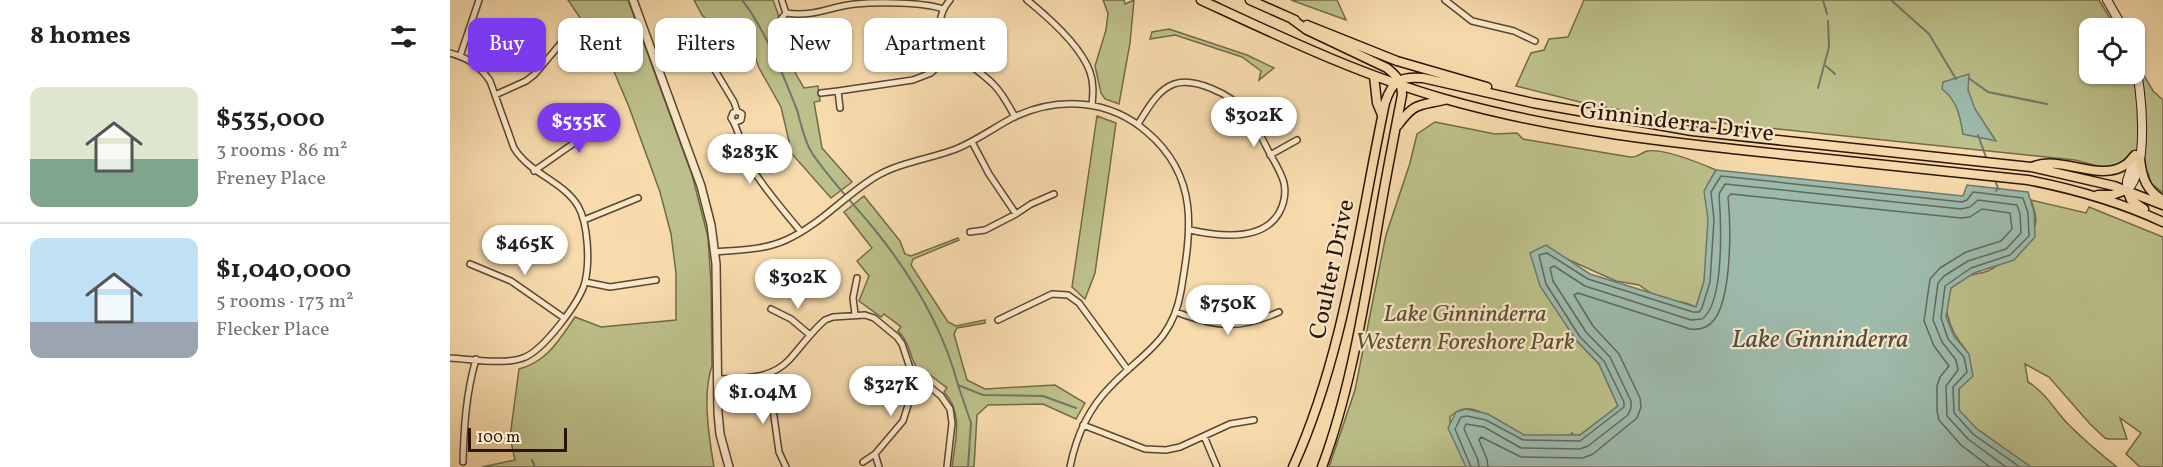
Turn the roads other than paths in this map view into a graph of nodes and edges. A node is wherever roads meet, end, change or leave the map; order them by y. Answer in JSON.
{"nodes":[{"id":1,"x":479,"y":0,"type":"edge"},
{"id":2,"x":633,"y":0,"type":"edge"},
{"id":3,"x":950,"y":0,"type":"edge"},
{"id":4,"x":1027,"y":0,"type":"edge"},
{"id":5,"x":1202,"y":0,"type":"edge"},
{"id":6,"x":1250,"y":0,"type":"edge"},
{"id":7,"x":1445,"y":0,"type":"edge"},
{"id":8,"x":2107,"y":0,"type":"edge"},
{"id":9,"x":782,"y":1,"type":"edge"},
{"id":10,"x":944,"y":9,"type":"junction"},
{"id":11,"x":786,"y":13,"type":"junction"},
{"id":12,"x":782,"y":18,"type":"edge"},
{"id":13,"x":943,"y":18,"type":"edge"},
{"id":14,"x":2117,"y":18,"type":"edge"},
{"id":15,"x":1292,"y":19,"type":"junction"},
{"id":16,"x":1536,"y":41,"type":"dead end"},
{"id":17,"x":558,"y":47,"type":"edge"},
{"id":18,"x":450,"y":53,"type":"edge"},
{"id":19,"x":460,"y":56,"type":"junction"},
{"id":20,"x":716,"y":72,"type":"edge"},
{"id":21,"x":932,"y":72,"type":"edge"},
{"id":22,"x":978,"y":72,"type":"edge"},
{"id":23,"x":1374,"y":76,"type":"junction"},
{"id":24,"x":1400,"y":82,"type":"junction"},
{"id":25,"x":2139,"y":84,"type":"edge"},
{"id":26,"x":838,"y":91,"type":"junction"},
{"id":27,"x":821,"y":93,"type":"dead end"},
{"id":28,"x":495,"y":95,"type":"junction"},
{"id":29,"x":1446,"y":99,"type":"junction"},
{"id":30,"x":1092,"y":105,"type":"junction"},
{"id":31,"x":840,"y":108,"type":"dead end"},
{"id":32,"x":1563,"y":108,"type":"junction"},
{"id":33,"x":1383,"y":115,"type":"junction"},
{"id":34,"x":1015,"y":117,"type":"junction"},
{"id":35,"x":610,"y":118,"type":"dead end"},
{"id":36,"x":1138,"y":124,"type":"junction"},
{"id":37,"x":1396,"y":128,"type":"junction"},
{"id":38,"x":1297,"y":140,"type":"dead end"},
{"id":39,"x":972,"y":142,"type":"junction"},
{"id":40,"x":2139,"y":150,"type":"junction"},
{"id":41,"x":1270,"y":155,"type":"junction"},
{"id":42,"x":2030,"y":167,"type":"junction"},
{"id":43,"x":534,"y":171,"type":"junction"},
{"id":44,"x":2067,"y":188,"type":"junction"},
{"id":45,"x":2127,"y":190,"type":"junction"},
{"id":46,"x":1054,"y":194,"type":"dead end"},
{"id":47,"x":638,"y":198,"type":"dead end"},
{"id":48,"x":2163,"y":200,"type":"edge"},
{"id":49,"x":2163,"y":205,"type":"edge"},
{"id":50,"x":1016,"y":214,"type":"junction"},
{"id":51,"x":2163,"y":217,"type":"edge"},
{"id":52,"x":584,"y":220,"type":"junction"},
{"id":53,"x":2163,"y":222,"type":"edge"},
{"id":54,"x":1190,"y":230,"type":"junction"},
{"id":55,"x":801,"y":232,"type":"junction"},
{"id":56,"x":970,"y":232,"type":"dead end"},
{"id":57,"x":715,"y":252,"type":"junction"},
{"id":58,"x":470,"y":264,"type":"dead end"},
{"id":59,"x":857,"y":278,"type":"dead end"},
{"id":60,"x":656,"y":280,"type":"dead end"},
{"id":61,"x":585,"y":282,"type":"junction"},
{"id":62,"x":771,"y":309,"type":"dead end"},
{"id":63,"x":1176,"y":312,"type":"junction"},
{"id":64,"x":1279,"y":312,"type":"dead end"},
{"id":65,"x":855,"y":314,"type":"junction"},
{"id":66,"x":564,"y":318,"type":"junction"},
{"id":67,"x":998,"y":320,"type":"dead end"},
{"id":68,"x":810,"y":335,"type":"junction"},
{"id":69,"x":450,"y":358,"type":"edge"},
{"id":70,"x":476,"y":359,"type":"junction"},
{"id":71,"x":1128,"y":370,"type":"junction"},
{"id":72,"x":768,"y":374,"type":"junction"},
{"id":73,"x":717,"y":379,"type":"junction"},
{"id":74,"x":924,"y":382,"type":"junction"},
{"id":75,"x":1254,"y":420,"type":"dead end"},
{"id":76,"x":1083,"y":425,"type":"junction"},
{"id":77,"x":1204,"y":436,"type":"junction"},
{"id":78,"x":875,"y":454,"type":"junction"},
{"id":79,"x":463,"y":462,"type":"dead end"},
{"id":80,"x":863,"y":462,"type":"dead end"},
{"id":81,"x":729,"y":467,"type":"edge"},
{"id":82,"x":786,"y":467,"type":"edge"},
{"id":83,"x":879,"y":467,"type":"edge"},
{"id":84,"x":947,"y":467,"type":"edge"},
{"id":85,"x":1070,"y":467,"type":"edge"},
{"id":86,"x":1217,"y":467,"type":"edge"},
{"id":87,"x":1293,"y":467,"type":"edge"},
{"id":88,"x":1322,"y":467,"type":"edge"}],
"edges":[{"from":1,"to":19,"type":"street"},
{"from":2,"to":57,"type":"street"},
{"from":3,"to":10,"type":"street"},
{"from":4,"to":30,"type":"street"},
{"from":5,"to":23,"type":"main road","name":"Ginninderra Drive"},
{"from":6,"to":15,"type":"main road","name":"Ginninderra Drive"},
{"from":7,"to":16,"type":"street"},
{"from":8,"to":14,"type":"main road"},
{"from":9,"to":11,"type":"street"},
{"from":10,"to":11,"type":"street"},
{"from":10,"to":13,"type":"street"},
{"from":11,"to":12,"type":"street"},
{"from":15,"to":24,"type":"main road"},
{"from":15,"to":32,"type":"main road","name":"Ginninderra Drive"},
{"from":17,"to":28,"type":"street"},
{"from":18,"to":19,"type":"street"},
{"from":19,"to":28,"type":"street"},
{"from":20,"to":55,"type":"street"},
{"from":21,"to":26,"type":"street"},
{"from":22,"to":34,"type":"street"},
{"from":23,"to":24,"type":"main road","name":"Ginninderra Drive"},
{"from":23,"to":33,"type":"main road"},
{"from":24,"to":29,"type":"main road","name":"Ginninderra Drive"},
{"from":24,"to":32,"type":"main road","name":"Ginninderra Drive"},
{"from":24,"to":33,"type":"main road","name":"Coulter Drive"},
{"from":24,"to":37,"type":"main road","name":"Coulter Drive"},
{"from":25,"to":40,"type":"main road"},
{"from":26,"to":27,"type":"street"},
{"from":26,"to":31,"type":"street"},
{"from":28,"to":43,"type":"street"},
{"from":29,"to":37,"type":"main road"},
{"from":29,"to":44,"type":"main road","name":"Ginninderra Drive"},
{"from":30,"to":34,"type":"street"},
{"from":30,"to":36,"type":"street"},
{"from":32,"to":42,"type":"main road","name":"Ginninderra Drive"},
{"from":33,"to":87,"type":"main road","name":"Coulter Drive"},
{"from":34,"to":39,"type":"street"},
{"from":35,"to":43,"type":"street"},
{"from":36,"to":41,"type":"street"},
{"from":36,"to":54,"type":"street"},
{"from":37,"to":88,"type":"main road","name":"Coulter Drive"},
{"from":38,"to":41,"type":"street"},
{"from":39,"to":50,"type":"street"},
{"from":39,"to":55,"type":"street"},
{"from":40,"to":42,"type":"main road"},
{"from":40,"to":45,"type":"main road"},
{"from":40,"to":48,"type":"main road"},
{"from":41,"to":54,"type":"street"},
{"from":42,"to":45,"type":"main road","name":"Ginninderra Drive"},
{"from":43,"to":52,"type":"street"},
{"from":44,"to":45,"type":"main road"},
{"from":44,"to":53,"type":"main road","name":"Ginninderra Drive"},
{"from":45,"to":49,"type":"main road","name":"Ginninderra Drive"},
{"from":45,"to":51,"type":"main road"},
{"from":46,"to":50,"type":"street"},
{"from":47,"to":52,"type":"street"},
{"from":50,"to":56,"type":"street"},
{"from":52,"to":61,"type":"street"},
{"from":54,"to":63,"type":"street"},
{"from":55,"to":57,"type":"street"},
{"from":57,"to":73,"type":"street"},
{"from":58,"to":66,"type":"street"},
{"from":59,"to":65,"type":"street"},
{"from":60,"to":61,"type":"street"},
{"from":61,"to":66,"type":"street"},
{"from":62,"to":68,"type":"street"},
{"from":63,"to":64,"type":"street"},
{"from":63,"to":71,"type":"street"},
{"from":65,"to":68,"type":"street"},
{"from":65,"to":74,"type":"street"},
{"from":66,"to":70,"type":"street"},
{"from":67,"to":71,"type":"street"},
{"from":68,"to":72,"type":"street"},
{"from":69,"to":70,"type":"street"},
{"from":70,"to":79,"type":"street"},
{"from":71,"to":76,"type":"street"},
{"from":72,"to":73,"type":"street"},
{"from":72,"to":82,"type":"street"},
{"from":73,"to":81,"type":"street"},
{"from":74,"to":78,"type":"street"},
{"from":74,"to":84,"type":"street"},
{"from":75,"to":77,"type":"street"},
{"from":76,"to":77,"type":"street"},
{"from":76,"to":85,"type":"street"},
{"from":77,"to":86,"type":"street"},
{"from":78,"to":80,"type":"street"},
{"from":78,"to":83,"type":"street"}]}
